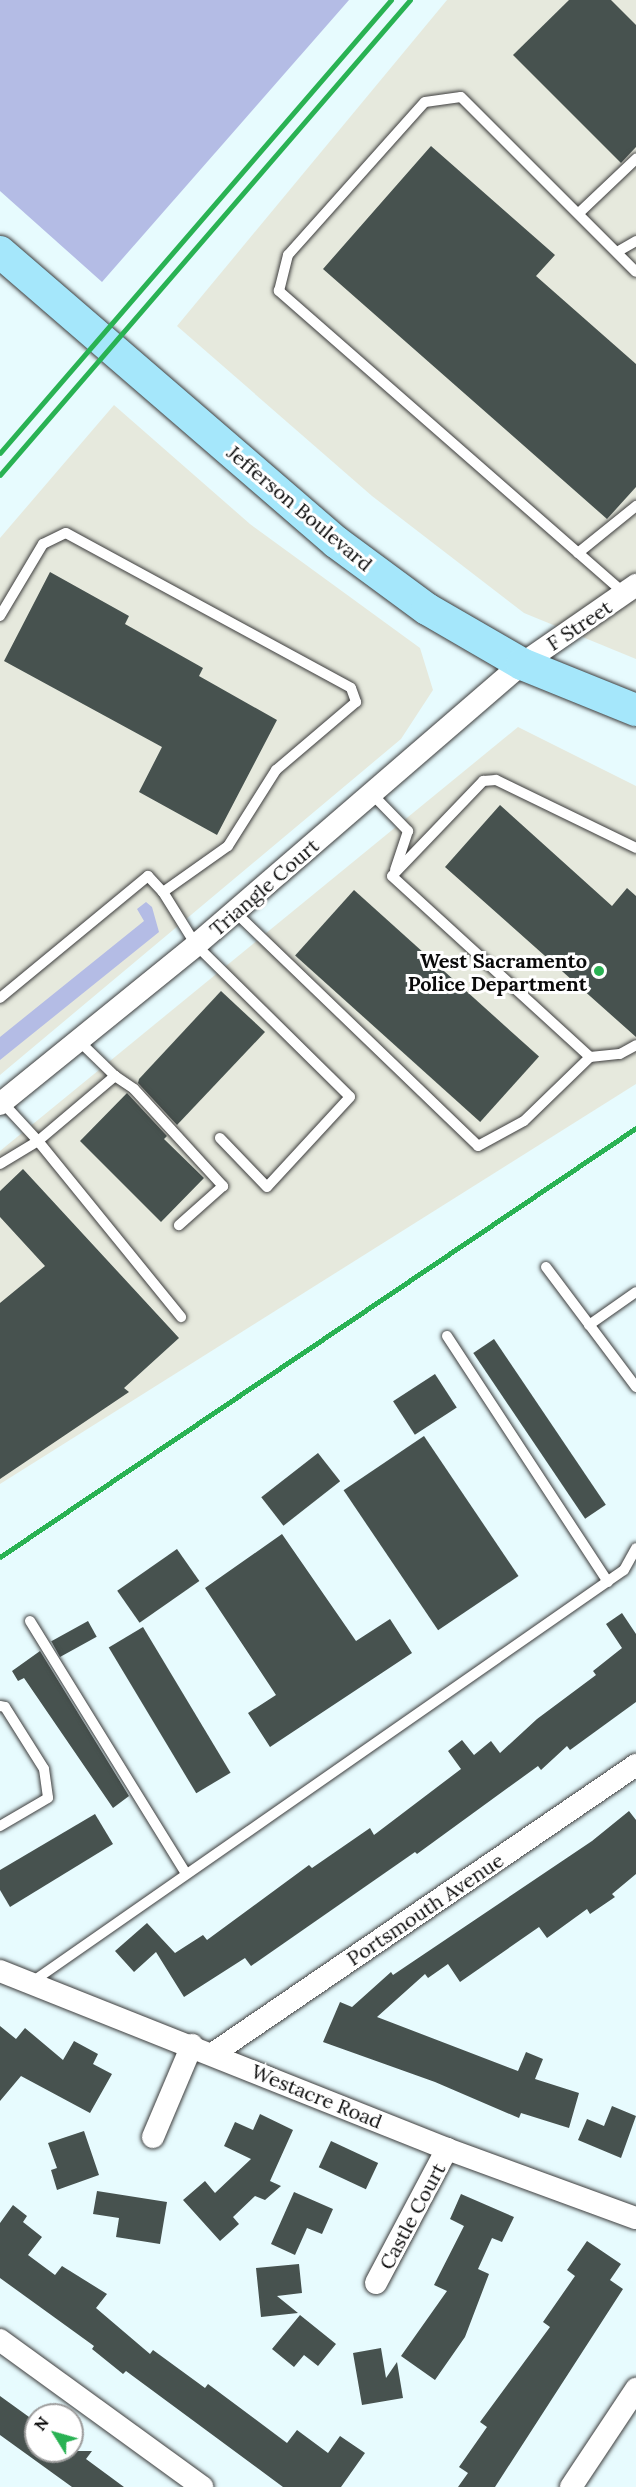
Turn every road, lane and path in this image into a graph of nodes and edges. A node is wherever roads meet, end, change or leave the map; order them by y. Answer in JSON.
{"nodes":[{"id":1,"x":636,"y":159,"type":"edge"},
{"id":2,"x":579,"y":213,"type":"junction"},
{"id":3,"x":636,"y":241,"type":"edge"},
{"id":4,"x":0,"y":252,"type":"edge"},
{"id":5,"x":617,"y":252,"type":"junction"},
{"id":6,"x":636,"y":272,"type":"edge"},
{"id":7,"x":636,"y":506,"type":"edge"},
{"id":8,"x":578,"y":553,"type":"junction"},
{"id":9,"x":630,"y":589,"type":"edge"},
{"id":10,"x":0,"y":616,"type":"edge"},
{"id":11,"x":522,"y":664,"type":"junction"},
{"id":12,"x":636,"y":710,"type":"edge"},
{"id":13,"x":372,"y":794,"type":"junction"},
{"id":14,"x":636,"y":848,"type":"edge"},
{"id":15,"x":392,"y":876,"type":"junction"},
{"id":16,"x":163,"y":892,"type":"junction"},
{"id":17,"x":235,"y":912,"type":"junction"},
{"id":18,"x":196,"y":945,"type":"junction"},
{"id":19,"x":0,"y":998,"type":"edge"},
{"id":20,"x":78,"y":1040,"type":"junction"},
{"id":21,"x":636,"y":1045,"type":"edge"},
{"id":22,"x":590,"y":1058,"type":"junction"},
{"id":23,"x":115,"y":1076,"type":"junction"},
{"id":24,"x":1,"y":1103,"type":"edge"},
{"id":25,"x":220,"y":1138,"type":"dead end"},
{"id":26,"x":38,"y":1141,"type":"junction"},
{"id":27,"x":0,"y":1164,"type":"edge"},
{"id":28,"x":179,"y":1225,"type":"dead end"},
{"id":29,"x":546,"y":1266,"type":"dead end"},
{"id":30,"x":636,"y":1292,"type":"edge"},
{"id":31,"x":181,"y":1317,"type":"dead end"},
{"id":32,"x":589,"y":1325,"type":"junction"},
{"id":33,"x":447,"y":1336,"type":"dead end"},
{"id":34,"x":636,"y":1387,"type":"edge"},
{"id":35,"x":636,"y":1548,"type":"edge"},
{"id":36,"x":608,"y":1582,"type":"junction"},
{"id":37,"x":30,"y":1621,"type":"dead end"},
{"id":38,"x":0,"y":1706,"type":"edge"},
{"id":39,"x":636,"y":1765,"type":"edge"},
{"id":40,"x":0,"y":1826,"type":"edge"},
{"id":41,"x":186,"y":1874,"type":"junction"},
{"id":42,"x":0,"y":1971,"type":"edge"},
{"id":43,"x":31,"y":1983,"type":"junction"},
{"id":44,"x":192,"y":2044,"type":"junction"},
{"id":45,"x":214,"y":2053,"type":"junction"},
{"id":46,"x":153,"y":2137,"type":"dead end"},
{"id":47,"x":447,"y":2149,"type":"junction"},
{"id":48,"x":636,"y":2218,"type":"edge"},
{"id":49,"x":376,"y":2283,"type":"dead end"},
{"id":50,"x":0,"y":2340,"type":"edge"},
{"id":51,"x":636,"y":2389,"type":"edge"},
{"id":52,"x":202,"y":2487,"type":"edge"},
{"id":53,"x":572,"y":2487,"type":"edge"}],
"edges":[{"from":1,"to":2,"type":"lane"},
{"from":2,"to":5,"type":"lane"},
{"from":2,"to":8,"type":"lane"},
{"from":3,"to":5,"type":"lane"},
{"from":4,"to":11,"type":"main road","name":"Jefferson Boulevard"},
{"from":5,"to":6,"type":"lane"},
{"from":7,"to":8,"type":"lane"},
{"from":8,"to":9,"type":"lane"},
{"from":9,"to":11,"type":"street","name":"F Street"},
{"from":10,"to":16,"type":"lane"},
{"from":11,"to":12,"type":"main road","name":"Jefferson Boulevard"},
{"from":11,"to":13,"type":"street","name":"Triangle Court"},
{"from":13,"to":15,"type":"lane"},
{"from":13,"to":17,"type":"street","name":"Triangle Court"},
{"from":14,"to":15,"type":"lane"},
{"from":15,"to":22,"type":"lane"},
{"from":16,"to":18,"type":"lane"},
{"from":16,"to":19,"type":"lane"},
{"from":17,"to":18,"type":"street","name":"Triangle Court"},
{"from":17,"to":22,"type":"lane"},
{"from":18,"to":20,"type":"street","name":"Triangle Court"},
{"from":18,"to":25,"type":"lane"},
{"from":20,"to":23,"type":"lane"},
{"from":20,"to":24,"type":"street","name":"Triangle Court"},
{"from":21,"to":22,"type":"lane"},
{"from":23,"to":26,"type":"lane"},
{"from":23,"to":28,"type":"lane"},
{"from":24,"to":26,"type":"lane"},
{"from":26,"to":27,"type":"lane"},
{"from":26,"to":31,"type":"lane"},
{"from":29,"to":32,"type":"lane"},
{"from":30,"to":32,"type":"lane"},
{"from":32,"to":34,"type":"lane"},
{"from":33,"to":36,"type":"lane"},
{"from":35,"to":36,"type":"lane"},
{"from":36,"to":41,"type":"lane"},
{"from":37,"to":41,"type":"lane"},
{"from":38,"to":40,"type":"lane"},
{"from":39,"to":45,"type":"street","name":"Portsmouth Avenue"},
{"from":41,"to":43,"type":"lane"},
{"from":42,"to":43,"type":"street","name":"Westacre Road"},
{"from":43,"to":44,"type":"street","name":"Westacre Road"},
{"from":44,"to":45,"type":"street","name":"Westacre Road"},
{"from":44,"to":46,"type":"street"},
{"from":45,"to":47,"type":"street","name":"Westacre Road"},
{"from":47,"to":48,"type":"street","name":"Westacre Road"},
{"from":47,"to":49,"type":"street","name":"Castle Court"},
{"from":50,"to":52,"type":"street"},
{"from":51,"to":53,"type":"street"}]}
